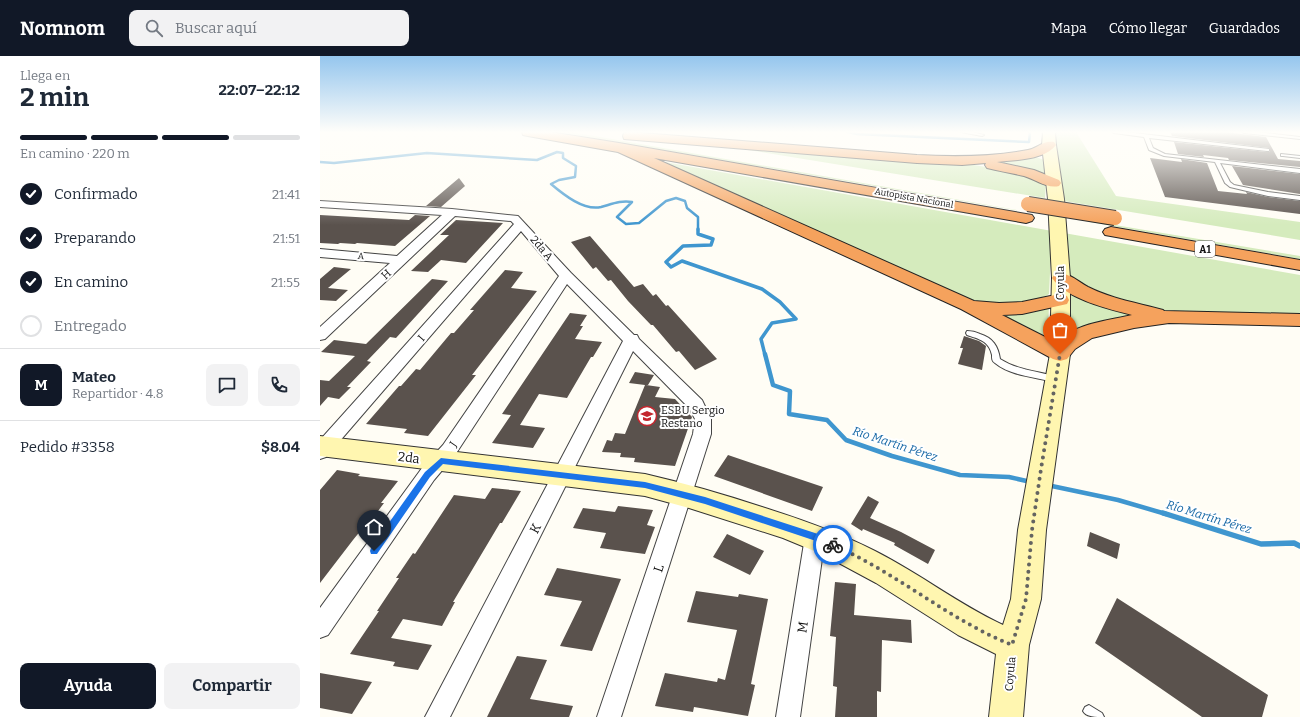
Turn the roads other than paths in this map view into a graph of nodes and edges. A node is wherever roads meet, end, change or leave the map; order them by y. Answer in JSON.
{"nodes":[{"id":1,"x":1217,"y":162,"type":"edge"},
{"id":2,"x":668,"y":163,"type":"edge"},
{"id":3,"x":746,"y":163,"type":"edge"},
{"id":4,"x":974,"y":163,"type":"edge"},
{"id":5,"x":1052,"y":163,"type":"edge"},
{"id":6,"x":1225,"y":163,"type":"edge"},
{"id":7,"x":1300,"y":171,"type":"edge"},
{"id":8,"x":1054,"y":183,"type":"junction"},
{"id":9,"x":1300,"y":198,"type":"edge"},
{"id":10,"x":1012,"y":202,"type":"dead end"},
{"id":11,"x":320,"y":204,"type":"edge"},
{"id":12,"x":1027,"y":211,"type":"junction"},
{"id":13,"x":452,"y":212,"type":"junction"},
{"id":14,"x":521,"y":224,"type":"junction"},
{"id":15,"x":1113,"y":225,"type":"junction"},
{"id":16,"x":1300,"y":250,"type":"edge"},
{"id":17,"x":320,"y":253,"type":"edge"},
{"id":18,"x":401,"y":260,"type":"junction"},
{"id":19,"x":1300,"y":265,"type":"edge"},
{"id":20,"x":566,"y":276,"type":"junction"},
{"id":21,"x":1061,"y":278,"type":"junction"},
{"id":22,"x":1060,"y":300,"type":"junction"},
{"id":23,"x":968,"y":305,"type":"junction"},
{"id":24,"x":320,"y":317,"type":"edge"},
{"id":25,"x":1169,"y":317,"type":"junction"},
{"id":26,"x":338,"y":318,"type":"junction"},
{"id":27,"x":1300,"y":320,"type":"edge"},
{"id":28,"x":970,"y":333,"type":"dead end"},
{"id":29,"x":320,"y":335,"type":"edge"},
{"id":30,"x":632,"y":340,"type":"junction"},
{"id":31,"x":1060,"y":354,"type":"junction"},
{"id":32,"x":1054,"y":379,"type":"junction"},
{"id":33,"x":703,"y":419,"type":"joint"},
{"id":34,"x":322,"y":448,"type":"edge"},
{"id":35,"x":441,"y":461,"type":"junction"},
{"id":36,"x":562,"y":476,"type":"junction"},
{"id":37,"x":683,"y":494,"type":"junction"},
{"id":38,"x":815,"y":537,"type":"junction"},
{"id":39,"x":320,"y":628,"type":"edge"},
{"id":40,"x":1012,"y":645,"type":"junction"},
{"id":41,"x":437,"y":717,"type":"edge"},
{"id":42,"x":609,"y":717,"type":"edge"},
{"id":43,"x":788,"y":717,"type":"edge"},
{"id":44,"x":1006,"y":717,"type":"edge"}],
"edges":[{"from":1,"to":9,"type":"lane"},
{"from":2,"to":23,"type":"highway"},
{"from":3,"to":12,"type":"highway","name":"Autopista Nacional","number":"A1"},
{"from":4,"to":8,"type":"highway"},
{"from":5,"to":8,"type":"street","name":"Coyula"},
{"from":6,"to":7,"type":"lane"},
{"from":8,"to":21,"type":"street","name":"Coyula"},
{"from":10,"to":12,"type":"highway","name":"Autopista Nacional","number":"A1"},
{"from":11,"to":13,"type":"street","name":"2da A"},
{"from":12,"to":15,"type":"highway","name":"Autopista Nacional","number":"A1"},
{"from":13,"to":14,"type":"street","name":"2da A"},
{"from":13,"to":18,"type":"street","name":"H"},
{"from":14,"to":20,"type":"street","name":"2da A"},
{"from":14,"to":34,"type":"street","name":"I"},
{"from":15,"to":16,"type":"highway","name":"Autopista Nacional","number":"A1"},
{"from":15,"to":19,"type":"highway","name":"Autopista Nacional","number":"A1"},
{"from":17,"to":18,"type":"street","name":"A"},
{"from":18,"to":26,"type":"street","name":"H"},
{"from":20,"to":30,"type":"street","name":"2da A"},
{"from":20,"to":35,"type":"street","name":"J"},
{"from":21,"to":22,"type":"street","name":"Coyula"},
{"from":21,"to":25,"type":"highway"},
{"from":22,"to":23,"type":"highway"},
{"from":22,"to":31,"type":"street","name":"Coyula"},
{"from":23,"to":31,"type":"highway"},
{"from":24,"to":26,"type":"street"},
{"from":25,"to":27,"type":"highway"},
{"from":25,"to":31,"type":"highway"},
{"from":26,"to":29,"type":"street","name":"H"},
{"from":28,"to":32,"type":"lane"},
{"from":30,"to":33,"type":"street","name":"2da A"},
{"from":30,"to":36,"type":"street","name":"K"},
{"from":31,"to":32,"type":"street","name":"Coyula"},
{"from":32,"to":40,"type":"street","name":"Coyula"},
{"from":33,"to":37,"type":"street","name":"L"},
{"from":34,"to":35,"type":"street","name":"2da"},
{"from":35,"to":36,"type":"street","name":"2da"},
{"from":35,"to":39,"type":"street","name":"J"},
{"from":36,"to":37,"type":"street","name":"2da"},
{"from":36,"to":41,"type":"street","name":"K"},
{"from":37,"to":38,"type":"street","name":"2da"},
{"from":37,"to":42,"type":"street","name":"L"},
{"from":38,"to":40,"type":"street","name":"2da"},
{"from":38,"to":43,"type":"street","name":"M"},
{"from":40,"to":44,"type":"street","name":"Coyula"}]}
